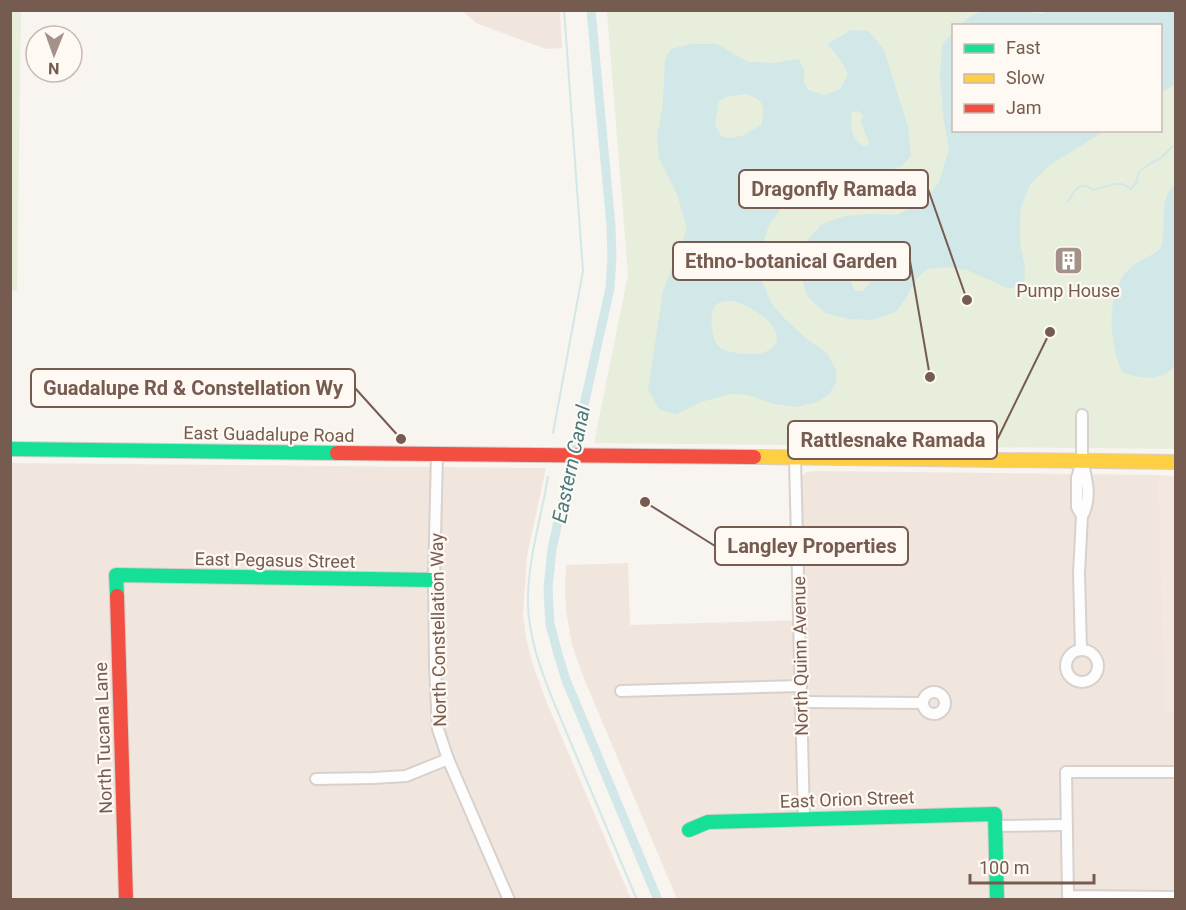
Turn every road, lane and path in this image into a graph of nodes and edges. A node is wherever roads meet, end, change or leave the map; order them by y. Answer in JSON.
{"nodes":[{"id":1,"x":1082,"y":415,"type":"dead end"},
{"id":2,"x":10,"y":449,"type":"edge"},
{"id":3,"x":437,"y":454,"type":"junction"},
{"id":4,"x":795,"y":459,"type":"junction"},
{"id":5,"x":1082,"y":461,"type":"junction"},
{"id":6,"x":1176,"y":462,"type":"edge"},
{"id":7,"x":116,"y":575,"type":"joint"},
{"id":8,"x":434,"y":580,"type":"junction"},
{"id":9,"x":1081,"y":650,"type":"dead end"},
{"id":10,"x":801,"y":686,"type":"junction"},
{"id":11,"x":621,"y":691,"type":"dead end"},
{"id":12,"x":801,"y":702,"type":"junction"},
{"id":13,"x":922,"y":703,"type":"dead end"},
{"id":14,"x":448,"y":759,"type":"junction"},
{"id":15,"x":1176,"y":772,"type":"edge"},
{"id":16,"x":316,"y":779,"type":"dead end"},
{"id":17,"x":804,"y":818,"type":"junction"},
{"id":18,"x":1066,"y":825,"type":"junction"},
{"id":19,"x":996,"y":826,"type":"junction"},
{"id":20,"x":689,"y":830,"type":"dead end"},
{"id":21,"x":1176,"y":897,"type":"edge"},
{"id":22,"x":126,"y":900,"type":"edge"},
{"id":23,"x":509,"y":900,"type":"edge"},
{"id":24,"x":997,"y":900,"type":"edge"}],
"edges":[{"from":1,"to":5,"type":"street"},
{"from":2,"to":3,"type":"main road","name":"East Guadalupe Road"},
{"from":3,"to":4,"type":"main road","name":"East Guadalupe Road"},
{"from":3,"to":8,"type":"street","name":"North Constellation Way"},
{"from":4,"to":5,"type":"main road","name":"East Guadalupe Road"},
{"from":4,"to":10,"type":"street","name":"North Quinn Avenue"},
{"from":5,"to":6,"type":"main road","name":"East Guadalupe Road"},
{"from":5,"to":9,"type":"street"},
{"from":7,"to":8,"type":"main road","name":"East Pegasus Street"},
{"from":7,"to":22,"type":"main road","name":"North Tucana Lane"},
{"from":8,"to":14,"type":"street","name":"North Constellation Way"},
{"from":10,"to":11,"type":"street"},
{"from":10,"to":12,"type":"street","name":"North Quinn Avenue"},
{"from":12,"to":13,"type":"street"},
{"from":12,"to":17,"type":"street","name":"North Quinn Avenue"},
{"from":14,"to":16,"type":"street"},
{"from":14,"to":23,"type":"street","name":"North Constellation Way"},
{"from":15,"to":18,"type":"street"},
{"from":17,"to":19,"type":"main road","name":"East Orion Street"},
{"from":17,"to":20,"type":"main road","name":"East Orion Street"},
{"from":18,"to":19,"type":"street"},
{"from":18,"to":21,"type":"street"},
{"from":19,"to":24,"type":"main road"}]}
